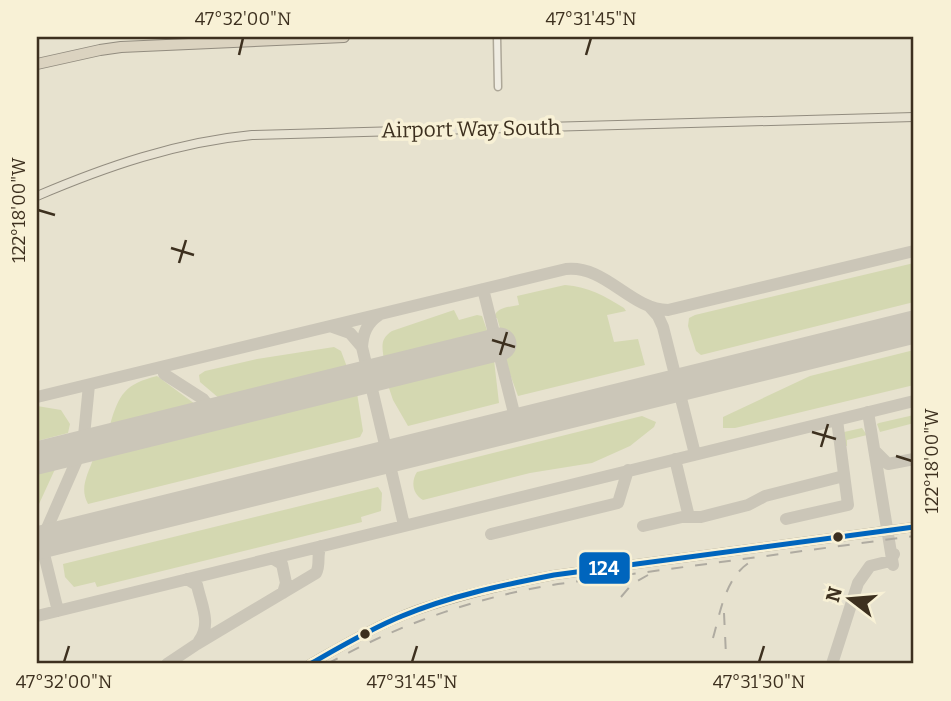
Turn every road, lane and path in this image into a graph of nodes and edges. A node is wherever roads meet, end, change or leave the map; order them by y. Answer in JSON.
{"nodes":[{"id":1,"x":344,"y":37,"type":"edge"},
{"id":2,"x":497,"y":37,"type":"edge"},
{"id":3,"x":37,"y":64,"type":"edge"},
{"id":4,"x":498,"y":87,"type":"dead end"},
{"id":5,"x":914,"y":117,"type":"edge"},
{"id":6,"x":37,"y":195,"type":"edge"},
{"id":7,"x":914,"y":527,"type":"edge"},
{"id":8,"x":310,"y":664,"type":"edge"}],
"edges":[{"from":1,"to":3,"type":"highway"},
{"from":2,"to":4,"type":"street"},
{"from":5,"to":6,"type":"main road","name":"Airport Way South"},
{"from":7,"to":8,"type":"main road"}]}
